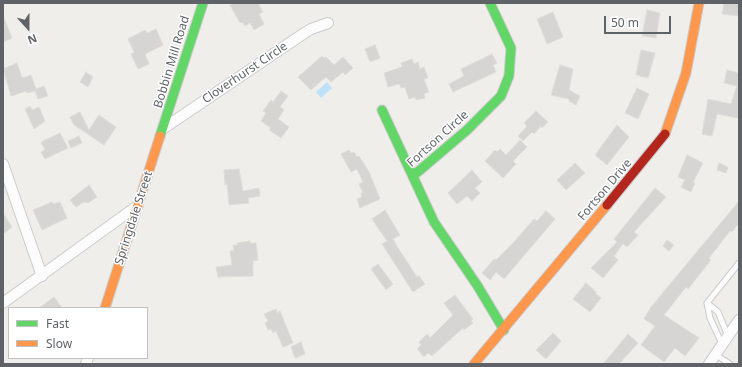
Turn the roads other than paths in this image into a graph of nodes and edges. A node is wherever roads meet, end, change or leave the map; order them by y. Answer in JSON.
{"nodes":[{"id":1,"x":203,"y":3,"type":"edge"},
{"id":2,"x":490,"y":3,"type":"edge"},
{"id":3,"x":699,"y":3,"type":"edge"},
{"id":4,"x":328,"y":23,"type":"dead end"},
{"id":5,"x":382,"y":110,"type":"dead end"},
{"id":6,"x":164,"y":128,"type":"junction"},
{"id":7,"x":3,"y":164,"type":"edge"},
{"id":8,"x":413,"y":176,"type":"junction"},
{"id":9,"x":137,"y":206,"type":"junction"},
{"id":10,"x":739,"y":263,"type":"edge"},
{"id":11,"x":42,"y":276,"type":"junction"},
{"id":12,"x":3,"y":303,"type":"edge"},
{"id":13,"x":707,"y":303,"type":"junction"},
{"id":14,"x":105,"y":307,"type":"edge"},
{"id":15,"x":739,"y":320,"type":"edge"},
{"id":16,"x":504,"y":330,"type":"junction"},
{"id":17,"x":725,"y":341,"type":"junction"},
{"id":18,"x":716,"y":355,"type":"junction"},
{"id":19,"x":474,"y":364,"type":"edge"},
{"id":20,"x":709,"y":364,"type":"edge"},
{"id":21,"x":730,"y":364,"type":"edge"}],
"edges":[{"from":1,"to":6,"type":"street","name":"Bobbin Mill Road"},
{"from":2,"to":8,"type":"street","name":"Fortson Circle"},
{"from":3,"to":16,"type":"street","name":"Fortson Drive"},
{"from":4,"to":6,"type":"street","name":"Cloverhurst Circle"},
{"from":5,"to":8,"type":"street"},
{"from":6,"to":9,"type":"street","name":"Springdale Street"},
{"from":7,"to":11,"type":"street"},
{"from":8,"to":16,"type":"street","name":"Fortson Circle"},
{"from":9,"to":11,"type":"street"},
{"from":9,"to":14,"type":"street","name":"Springdale Street"},
{"from":10,"to":13,"type":"lane"},
{"from":11,"to":12,"type":"street"},
{"from":13,"to":17,"type":"lane"},
{"from":13,"to":17,"type":"lane"},
{"from":15,"to":17,"type":"street"},
{"from":16,"to":19,"type":"street","name":"Fortson Drive"},
{"from":17,"to":18,"type":"street"},
{"from":18,"to":20,"type":"street"},
{"from":18,"to":21,"type":"lane"}]}
